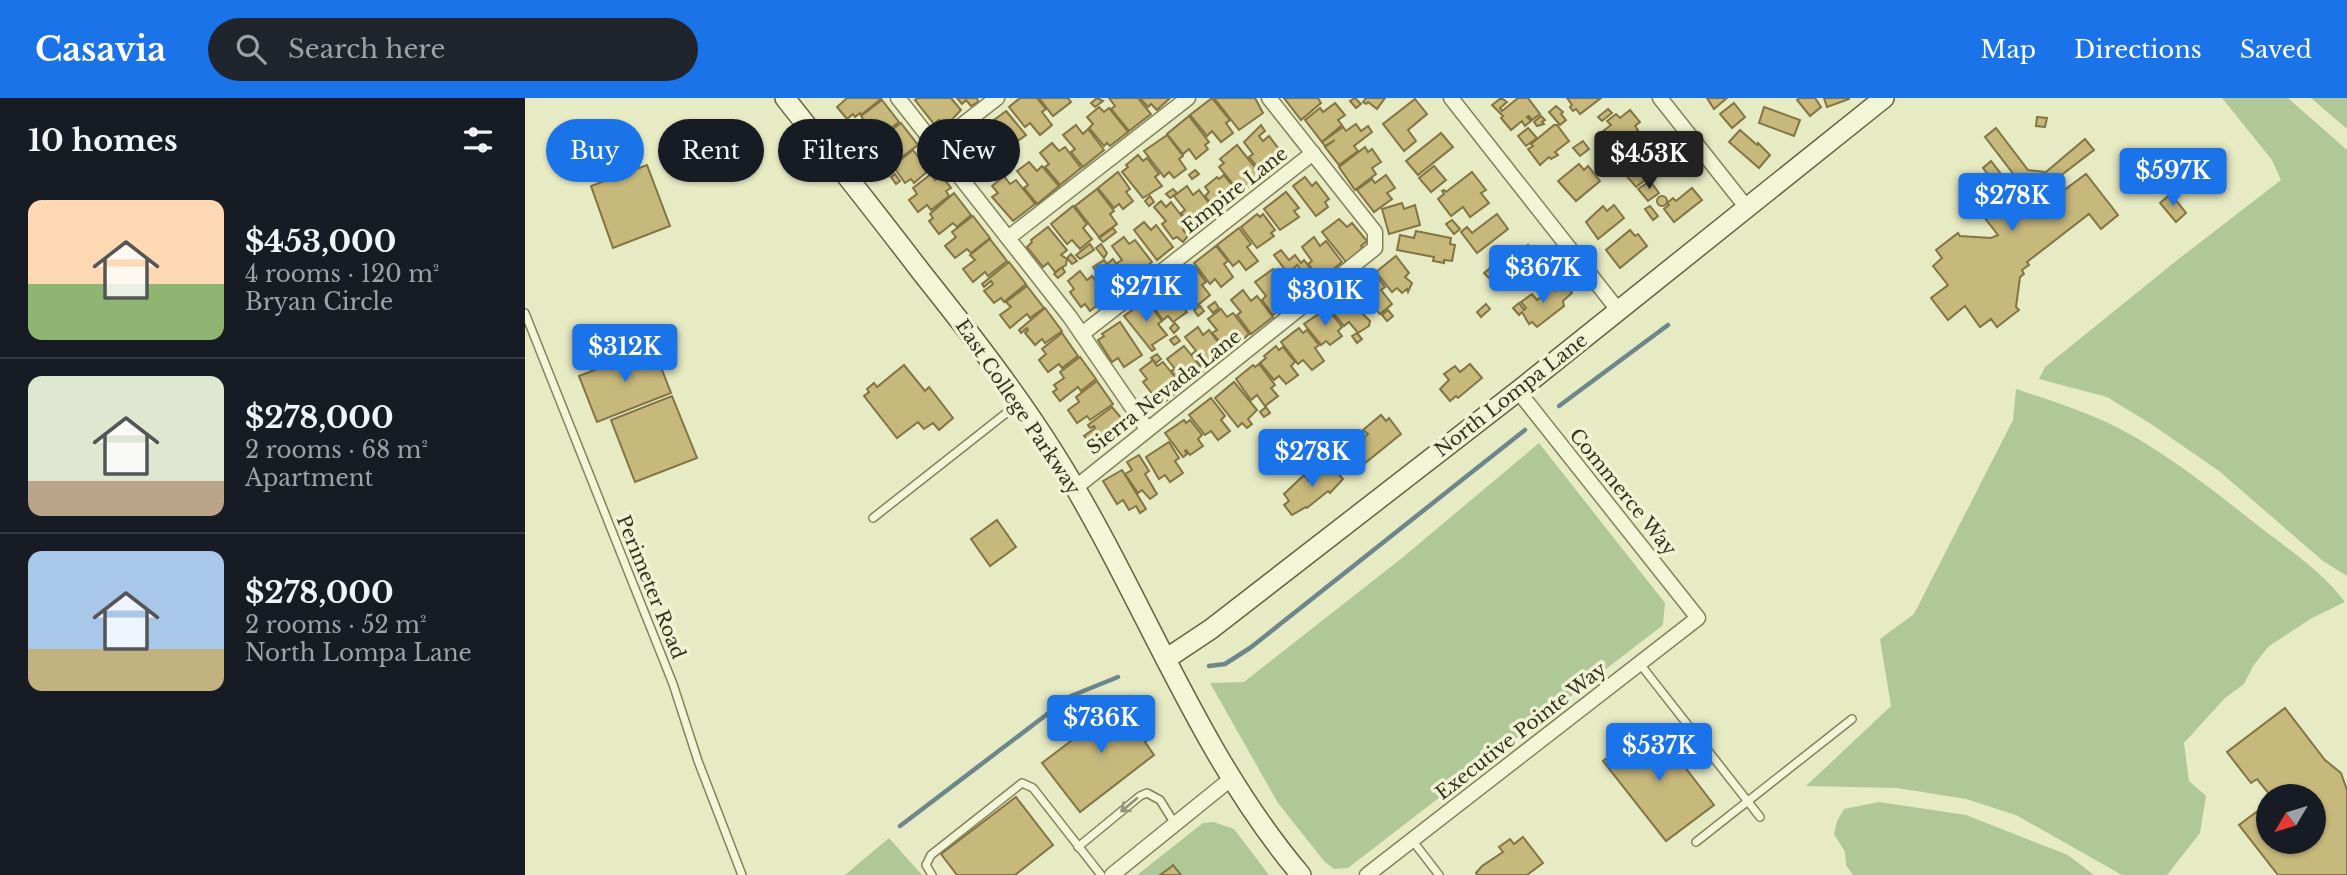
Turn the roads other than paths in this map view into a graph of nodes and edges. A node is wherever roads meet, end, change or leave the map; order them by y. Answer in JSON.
{"nodes":[{"id":1,"x":785,"y":98,"type":"edge"},
{"id":2,"x":898,"y":98,"type":"edge"},
{"id":3,"x":997,"y":98,"type":"edge"},
{"id":4,"x":1188,"y":98,"type":"edge"},
{"id":5,"x":1269,"y":98,"type":"edge"},
{"id":6,"x":1451,"y":98,"type":"edge"},
{"id":7,"x":1661,"y":98,"type":"edge"},
{"id":8,"x":1884,"y":98,"type":"edge"},
{"id":9,"x":970,"y":119,"type":"edge"},
{"id":10,"x":917,"y":123,"type":"edge"},
{"id":11,"x":1313,"y":153,"type":"junction"},
{"id":12,"x":964,"y":182,"type":"edge"},
{"id":13,"x":1747,"y":208,"type":"junction"},
{"id":14,"x":1008,"y":238,"type":"junction"},
{"id":15,"x":1618,"y":310,"type":"junction"},
{"id":16,"x":525,"y":313,"type":"edge"},
{"id":17,"x":1082,"y":334,"type":"junction"},
{"id":18,"x":1518,"y":391,"type":"junction"},
{"id":19,"x":1020,"y":403,"type":"junction"},
{"id":20,"x":1147,"y":429,"type":"junction"},
{"id":21,"x":1075,"y":488,"type":"junction"},
{"id":22,"x":873,"y":518,"type":"dead end"},
{"id":23,"x":1699,"y":618,"type":"joint"},
{"id":24,"x":1166,"y":659,"type":"junction"},
{"id":25,"x":1640,"y":663,"type":"junction"},
{"id":26,"x":1852,"y":719,"type":"dead end"},
{"id":27,"x":1232,"y":778,"type":"junction"},
{"id":28,"x":1747,"y":801,"type":"junction"},
{"id":29,"x":1760,"y":817,"type":"dead end"},
{"id":30,"x":1175,"y":824,"type":"junction"},
{"id":31,"x":1412,"y":840,"type":"junction"},
{"id":32,"x":1696,"y":842,"type":"dead end"},
{"id":33,"x":1078,"y":847,"type":"junction"},
{"id":34,"x":742,"y":875,"type":"edge"},
{"id":35,"x":932,"y":875,"type":"edge"},
{"id":36,"x":1101,"y":875,"type":"edge"},
{"id":37,"x":1112,"y":875,"type":"edge"},
{"id":38,"x":1301,"y":875,"type":"edge"},
{"id":39,"x":1367,"y":875,"type":"edge"},
{"id":40,"x":1439,"y":875,"type":"edge"}],
"edges":[{"from":1,"to":19,"type":"main road","name":"East College Parkway"},
{"from":2,"to":10,"type":"street"},
{"from":3,"to":9,"type":"street"},
{"from":4,"to":14,"type":"street"},
{"from":5,"to":11,"type":"street"},
{"from":6,"to":15,"type":"street"},
{"from":7,"to":13,"type":"street"},
{"from":8,"to":13,"type":"main road","name":"North Lompa Lane"},
{"from":11,"to":17,"type":"street","name":"Empire Lane"},
{"from":11,"to":20,"type":"street","name":"Sierra Nevada Lane"},
{"from":12,"to":14,"type":"street"},
{"from":13,"to":15,"type":"main road","name":"North Lompa Lane"},
{"from":14,"to":17,"type":"street"},
{"from":15,"to":18,"type":"main road","name":"North Lompa Lane"},
{"from":16,"to":34,"type":"lane","name":"Perimeter Road"},
{"from":17,"to":20,"type":"street"},
{"from":18,"to":23,"type":"street","name":"Commerce Way"},
{"from":18,"to":24,"type":"main road","name":"North Lompa Lane"},
{"from":19,"to":21,"type":"main road","name":"East College Parkway"},
{"from":19,"to":22,"type":"lane"},
{"from":20,"to":21,"type":"street","name":"Sierra Nevada Lane"},
{"from":21,"to":24,"type":"main road","name":"East College Parkway"},
{"from":23,"to":25,"type":"street","name":"Executive Pointe Way"},
{"from":24,"to":27,"type":"main road","name":"East College Parkway"},
{"from":25,"to":28,"type":"lane"},
{"from":25,"to":31,"type":"street","name":"Executive Pointe Way"},
{"from":26,"to":28,"type":"lane"},
{"from":27,"to":30,"type":"street"},
{"from":27,"to":38,"type":"main road","name":"East College Parkway"},
{"from":28,"to":29,"type":"lane"},
{"from":28,"to":32,"type":"lane"},
{"from":30,"to":33,"type":"lane","one_way":true},
{"from":30,"to":37,"type":"street"},
{"from":31,"to":39,"type":"street","name":"Executive Pointe Way"},
{"from":31,"to":40,"type":"lane"},
{"from":33,"to":35,"type":"lane"},
{"from":33,"to":36,"type":"lane"}]}
